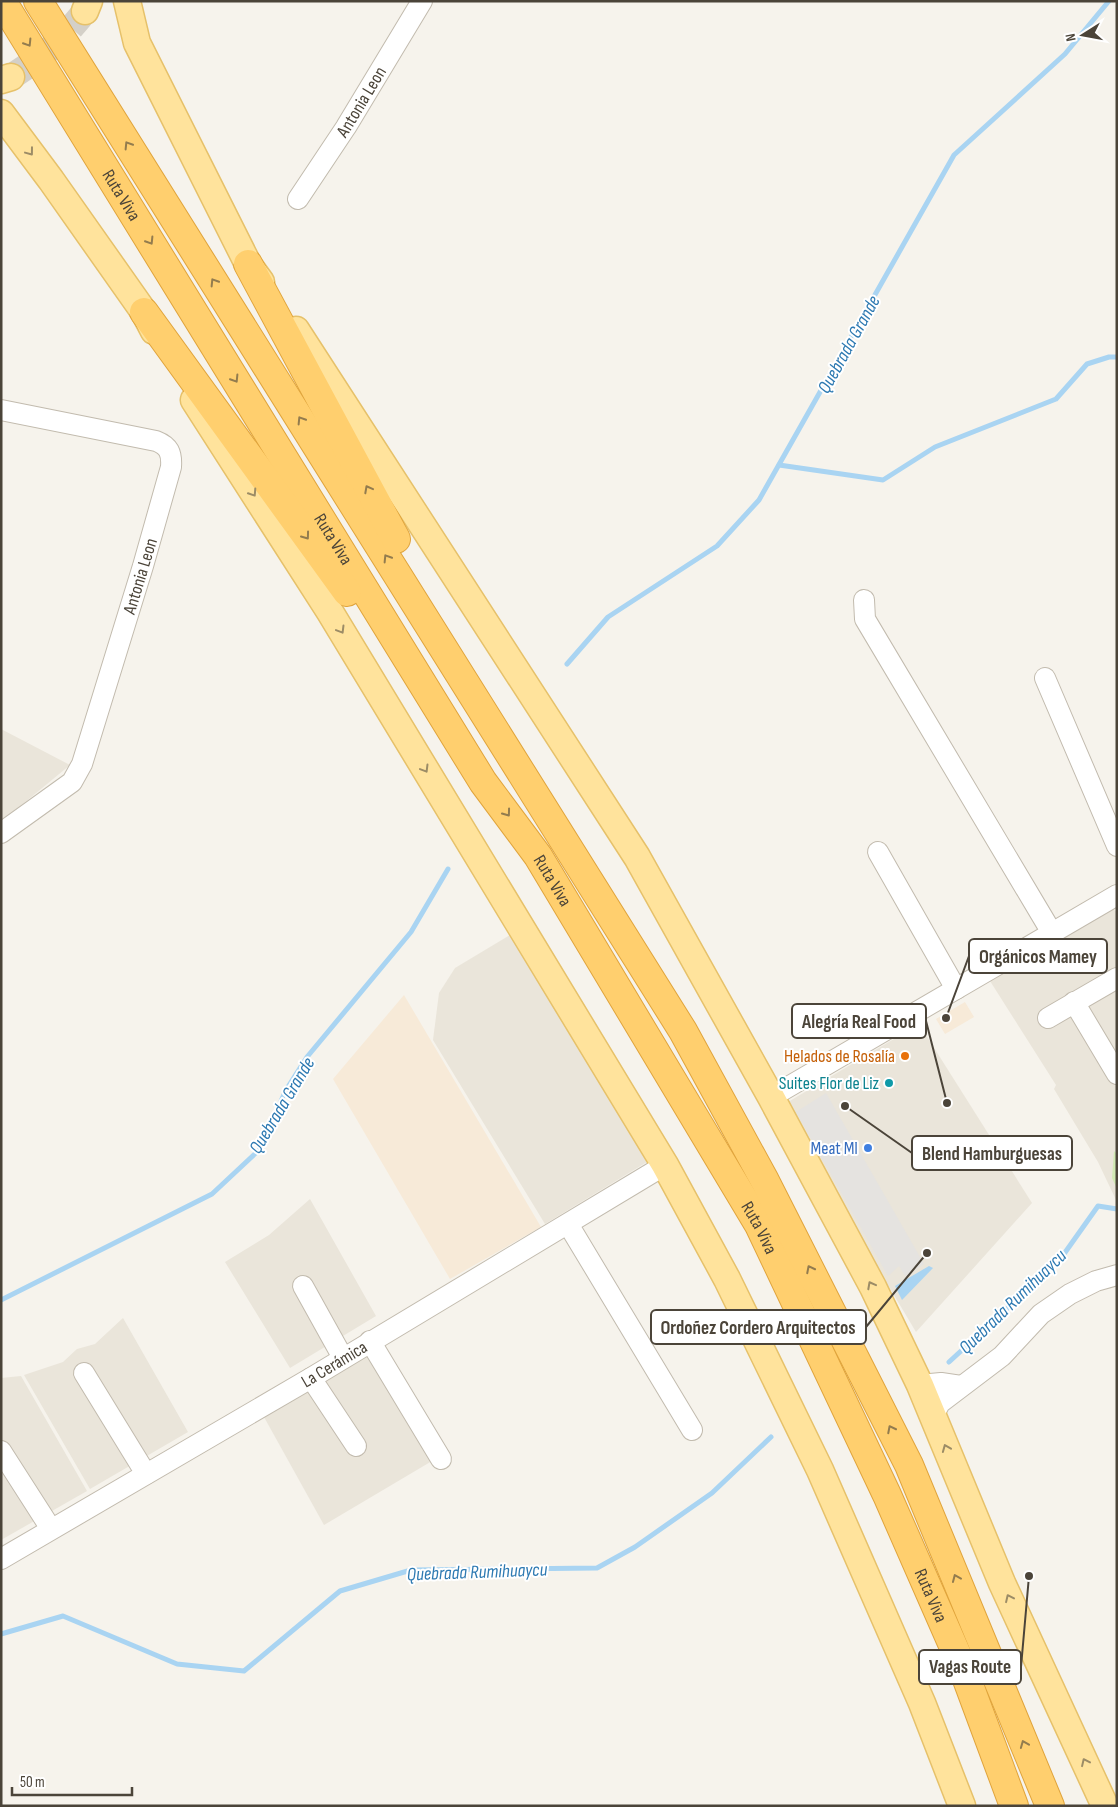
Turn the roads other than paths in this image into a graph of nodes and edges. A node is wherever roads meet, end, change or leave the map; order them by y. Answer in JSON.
{"nodes":[{"id":1,"x":2,"y":1,"type":"edge"},
{"id":2,"x":38,"y":1,"type":"edge"},
{"id":3,"x":127,"y":1,"type":"edge"},
{"id":4,"x":422,"y":1,"type":"edge"},
{"id":5,"x":1,"y":113,"type":"edge"},
{"id":6,"x":298,"y":199,"type":"dead end"},
{"id":7,"x":248,"y":264,"type":"junction"},
{"id":8,"x":144,"y":312,"type":"junction"},
{"id":9,"x":1,"y":410,"type":"edge"},
{"id":10,"x":864,"y":600,"type":"dead end"},
{"id":11,"x":1045,"y":678,"type":"dead end"},
{"id":12,"x":505,"y":748,"type":"junction"},
{"id":13,"x":483,"y":782,"type":"junction"},
{"id":14,"x":1,"y":832,"type":"edge"},
{"id":15,"x":1117,"y":846,"type":"edge"},
{"id":16,"x":878,"y":852,"type":"dead end"},
{"id":17,"x":1117,"y":895,"type":"edge"},
{"id":18,"x":1052,"y":933,"type":"junction"},
{"id":19,"x":1117,"y":978,"type":"edge"},
{"id":20,"x":956,"y":988,"type":"junction"},
{"id":21,"x":1074,"y":1002,"type":"junction"},
{"id":22,"x":1048,"y":1018,"type":"dead end"},
{"id":23,"x":1117,"y":1074,"type":"edge"},
{"id":24,"x":771,"y":1097,"type":"junction"},
{"id":25,"x":665,"y":1165,"type":"junction"},
{"id":26,"x":568,"y":1224,"type":"junction"},
{"id":27,"x":1117,"y":1275,"type":"edge"},
{"id":28,"x":303,"y":1286,"type":"dead end"},
{"id":29,"x":370,"y":1341,"type":"junction"},
{"id":30,"x":343,"y":1358,"type":"junction"},
{"id":31,"x":84,"y":1374,"type":"dead end"},
{"id":32,"x":311,"y":1378,"type":"junction"},
{"id":33,"x":920,"y":1385,"type":"junction"},
{"id":34,"x":961,"y":1386,"type":"junction"},
{"id":35,"x":933,"y":1416,"type":"junction"},
{"id":36,"x":692,"y":1430,"type":"dead end"},
{"id":37,"x":356,"y":1446,"type":"dead end"},
{"id":38,"x":1,"y":1451,"type":"edge"},
{"id":39,"x":441,"y":1459,"type":"dead end"},
{"id":40,"x":146,"y":1474,"type":"junction"},
{"id":41,"x":51,"y":1529,"type":"junction"},
{"id":42,"x":1,"y":1559,"type":"edge"},
{"id":43,"x":962,"y":1806,"type":"edge"},
{"id":44,"x":1014,"y":1806,"type":"edge"},
{"id":45,"x":1050,"y":1806,"type":"edge"},
{"id":46,"x":1105,"y":1806,"type":"edge"}],
"edges":[{"from":1,"to":13,"type":"highway","name":"Ruta Viva","one_way":true},
{"from":12,"to":2,"type":"highway","name":"Ruta Viva","one_way":true},
{"from":3,"to":7,"type":"main road"},
{"from":4,"to":6,"type":"street","name":"Antonia Leon"},
{"from":5,"to":8,"type":"main road","one_way":true},
{"from":12,"to":7,"type":"highway","one_way":true},
{"from":7,"to":24,"type":"main road"},
{"from":8,"to":13,"type":"highway","one_way":true},
{"from":8,"to":25,"type":"main road","one_way":true},
{"from":9,"to":14,"type":"street","name":"Antonia Leon"},
{"from":10,"to":18,"type":"street"},
{"from":11,"to":15,"type":"street"},
{"from":45,"to":12,"type":"highway","name":"Ruta Viva","one_way":true},
{"from":13,"to":44,"type":"highway","name":"Ruta Viva","one_way":true},
{"from":16,"to":20,"type":"street"},
{"from":17,"to":18,"type":"street"},
{"from":18,"to":20,"type":"street"},
{"from":19,"to":21,"type":"street"},
{"from":20,"to":24,"type":"street"},
{"from":21,"to":22,"type":"street"},
{"from":21,"to":23,"type":"street"},
{"from":33,"to":24,"type":"main road","one_way":true},
{"from":25,"to":26,"type":"street","name":"La Cerámica"},
{"from":25,"to":43,"type":"main road"},
{"from":26,"to":29,"type":"street","name":"La Cerámica"},
{"from":26,"to":36,"type":"street"},
{"from":27,"to":34,"type":"street"},
{"from":28,"to":30,"type":"street"},
{"from":29,"to":30,"type":"street","name":"La Cerámica"},
{"from":29,"to":39,"type":"street"},
{"from":30,"to":32,"type":"street","name":"La Cerámica"},
{"from":31,"to":40,"type":"street"},
{"from":32,"to":37,"type":"street"},
{"from":32,"to":40,"type":"street","name":"La Cerámica"},
{"from":33,"to":34,"type":"street"},
{"from":33,"to":35,"type":"main road"},
{"from":34,"to":35,"type":"street"},
{"from":46,"to":35,"type":"main road","one_way":true},
{"from":38,"to":41,"type":"street"},
{"from":40,"to":41,"type":"street","name":"La Cerámica"},
{"from":41,"to":42,"type":"street","name":"La Cerámica"}]}
